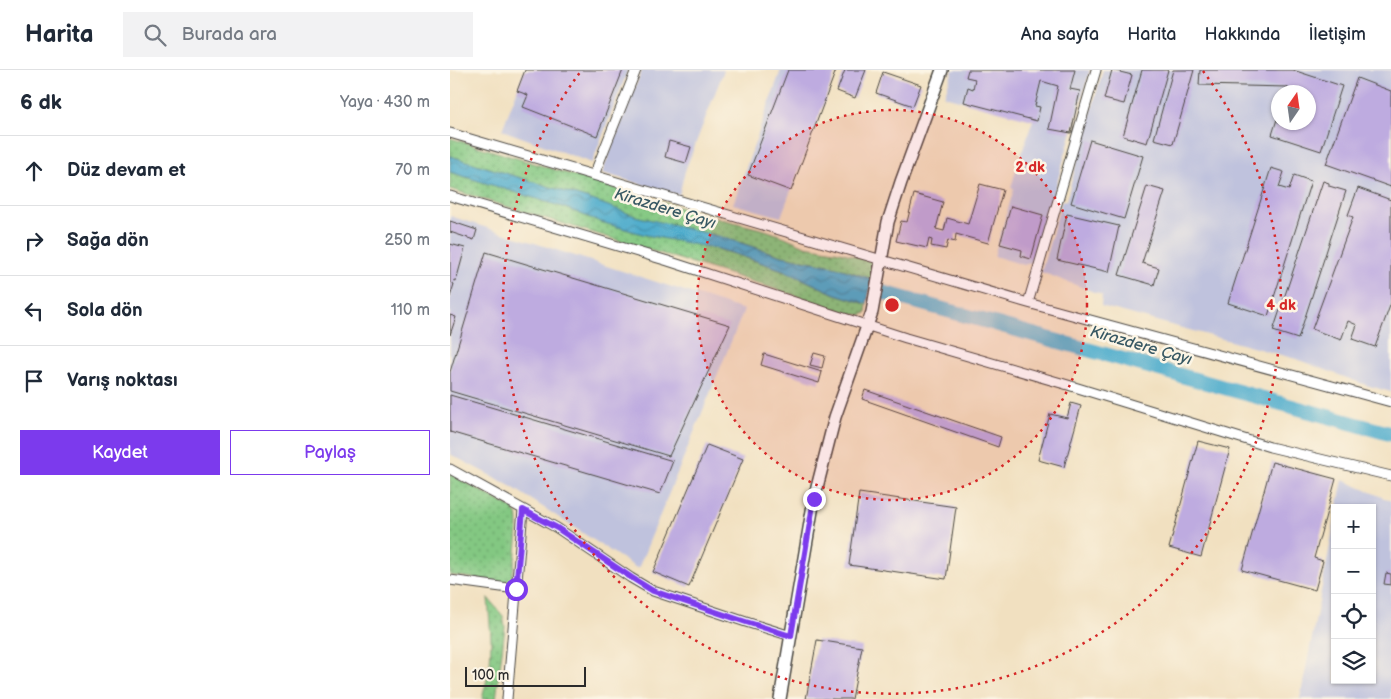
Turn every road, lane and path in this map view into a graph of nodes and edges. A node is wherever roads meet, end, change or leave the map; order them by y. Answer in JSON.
{"nodes":[{"id":1,"x":636,"y":70,"type":"edge"},
{"id":2,"x":942,"y":70,"type":"edge"},
{"id":3,"x":1096,"y":70,"type":"edge"},
{"id":4,"x":450,"y":133,"type":"edge"},
{"id":5,"x":594,"y":175,"type":"junction"},
{"id":6,"x":450,"y":196,"type":"edge"},
{"id":7,"x":881,"y":259,"type":"junction"},
{"id":8,"x":1028,"y":303,"type":"junction"},
{"id":9,"x":868,"y":325,"type":"junction"},
{"id":10,"x":1391,"y":402,"type":"edge"},
{"id":11,"x":450,"y":469,"type":"edge"},
{"id":12,"x":1391,"y":476,"type":"edge"},
{"id":13,"x":523,"y":510,"type":"junction"},
{"id":14,"x":450,"y":580,"type":"edge"},
{"id":15,"x":516,"y":589,"type":"junction"},
{"id":16,"x":791,"y":636,"type":"junction"},
{"id":17,"x":506,"y":699,"type":"edge"},
{"id":18,"x":780,"y":699,"type":"edge"}],
"edges":[{"from":1,"to":5,"type":"street"},
{"from":2,"to":7,"type":"street"},
{"from":3,"to":8,"type":"street"},
{"from":4,"to":5,"type":"street"},
{"from":5,"to":7,"type":"street"},
{"from":6,"to":9,"type":"street"},
{"from":7,"to":8,"type":"street"},
{"from":7,"to":9,"type":"street"},
{"from":8,"to":10,"type":"street"},
{"from":9,"to":12,"type":"street"},
{"from":9,"to":16,"type":"street"},
{"from":11,"to":13,"type":"street"},
{"from":13,"to":15,"type":"street"},
{"from":13,"to":16,"type":"street"},
{"from":14,"to":15,"type":"street"},
{"from":15,"to":17,"type":"street"},
{"from":16,"to":18,"type":"street"}]}
